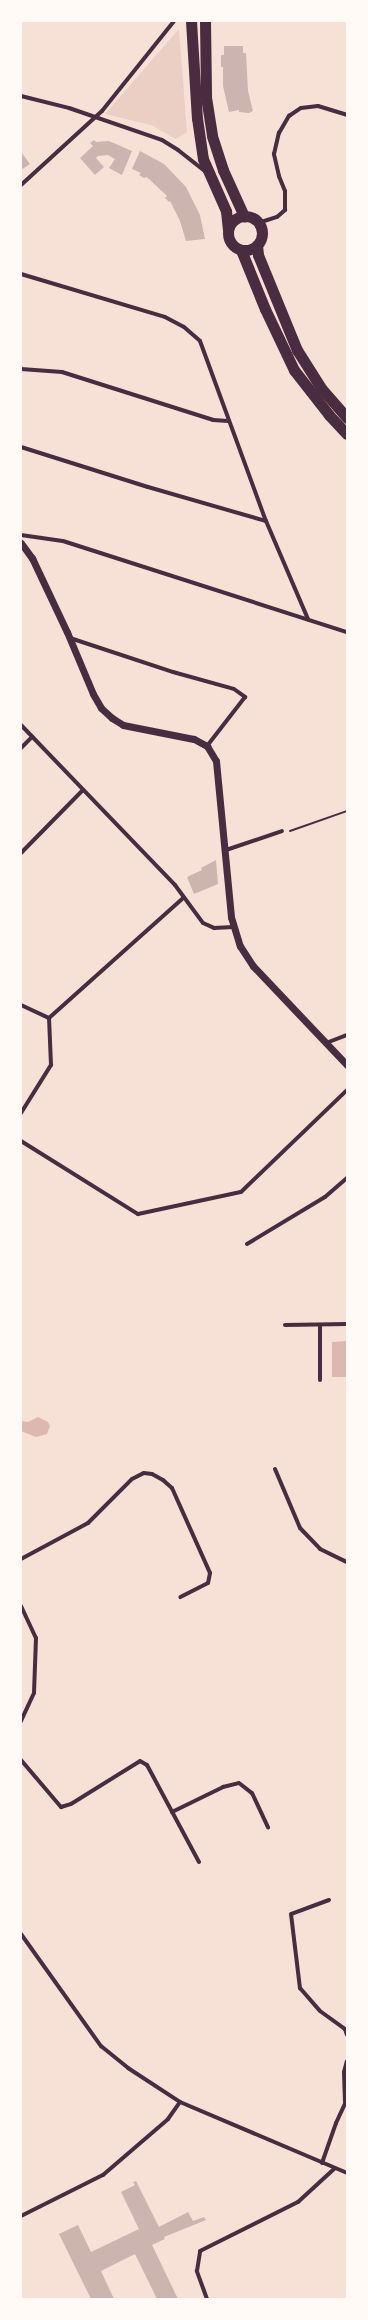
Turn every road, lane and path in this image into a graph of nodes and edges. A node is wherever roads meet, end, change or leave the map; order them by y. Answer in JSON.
{"nodes":[{"id":1,"x":174,"y":21,"type":"edge"},
{"id":2,"x":191,"y":21,"type":"edge"},
{"id":3,"x":205,"y":21,"type":"edge"},
{"id":4,"x":21,"y":96,"type":"edge"},
{"id":5,"x":347,"y":115,"type":"edge"},
{"id":6,"x":95,"y":118,"type":"junction"},
{"id":7,"x":208,"y":174,"type":"junction"},
{"id":8,"x":22,"y":183,"type":"edge"},
{"id":9,"x":244,"y":216,"type":"junction"},
{"id":10,"x":258,"y":223,"type":"junction"},
{"id":11,"x":228,"y":229,"type":"junction"},
{"id":12,"x":257,"y":244,"type":"junction"},
{"id":13,"x":241,"y":250,"type":"junction"},
{"id":14,"x":21,"y":274,"type":"edge"},
{"id":15,"x":21,"y":369,"type":"edge"},
{"id":16,"x":347,"y":418,"type":"edge"},
{"id":17,"x":228,"y":421,"type":"junction"},
{"id":18,"x":347,"y":434,"type":"edge"},
{"id":19,"x":21,"y":447,"type":"edge"},
{"id":20,"x":266,"y":521,"type":"junction"},
{"id":21,"x":21,"y":535,"type":"edge"},
{"id":22,"x":21,"y":543,"type":"edge"},
{"id":23,"x":308,"y":619,"type":"junction"},
{"id":24,"x":347,"y":632,"type":"edge"},
{"id":25,"x":70,"y":638,"type":"junction"},
{"id":26,"x":21,"y":725,"type":"edge"},
{"id":27,"x":32,"y":737,"type":"junction"},
{"id":28,"x":207,"y":746,"type":"junction"},
{"id":29,"x":21,"y":748,"type":"edge"},
{"id":30,"x":83,"y":790,"type":"junction"},
{"id":31,"x":347,"y":811,"type":"edge"},
{"id":32,"x":282,"y":832,"type":"joint"},
{"id":33,"x":226,"y":850,"type":"junction"},
{"id":34,"x":21,"y":853,"type":"edge"},
{"id":35,"x":183,"y":898,"type":"junction"},
{"id":36,"x":233,"y":927,"type":"junction"},
{"id":37,"x":21,"y":1005,"type":"edge"},
{"id":38,"x":49,"y":1018,"type":"junction"},
{"id":39,"x":347,"y":1035,"type":"edge"},
{"id":40,"x":326,"y":1043,"type":"junction"},
{"id":41,"x":347,"y":1065,"type":"edge"},
{"id":42,"x":347,"y":1090,"type":"edge"},
{"id":43,"x":21,"y":1113,"type":"edge"},
{"id":44,"x":21,"y":1141,"type":"edge"},
{"id":45,"x":347,"y":1178,"type":"edge"},
{"id":46,"x":247,"y":1244,"type":"dead end"},
{"id":47,"x":320,"y":1324,"type":"junction"},
{"id":48,"x":347,"y":1324,"type":"edge"},
{"id":49,"x":284,"y":1325,"type":"dead end"},
{"id":50,"x":320,"y":1380,"type":"dead end"},
{"id":51,"x":275,"y":1469,"type":"dead end"},
{"id":52,"x":21,"y":1559,"type":"edge"},
{"id":53,"x":347,"y":1562,"type":"edge"},
{"id":54,"x":180,"y":1597,"type":"dead end"},
{"id":55,"x":21,"y":1606,"type":"edge"},
{"id":56,"x":21,"y":1721,"type":"edge"},
{"id":57,"x":21,"y":1760,"type":"edge"},
{"id":58,"x":172,"y":1812,"type":"junction"},
{"id":59,"x":268,"y":1828,"type":"dead end"},
{"id":60,"x":199,"y":1862,"type":"dead end"},
{"id":61,"x":329,"y":1900,"type":"dead end"},
{"id":62,"x":21,"y":1934,"type":"edge"},
{"id":63,"x":347,"y":2035,"type":"edge"},
{"id":64,"x":347,"y":2061,"type":"edge"},
{"id":65,"x":346,"y":2100,"type":"edge"},
{"id":66,"x":180,"y":2102,"type":"junction"},
{"id":67,"x":322,"y":2163,"type":"junction"},
{"id":68,"x":335,"y":2168,"type":"junction"},
{"id":69,"x":347,"y":2173,"type":"edge"},
{"id":70,"x":21,"y":2216,"type":"edge"},
{"id":71,"x":207,"y":2299,"type":"edge"}],
"edges":[{"from":1,"to":6,"type":"street"},
{"from":2,"to":7,"type":"highway"},
{"from":3,"to":9,"type":"highway"},
{"from":4,"to":6,"type":"street"},
{"from":5,"to":10,"type":"street"},
{"from":6,"to":7,"type":"street"},
{"from":6,"to":8,"type":"street"},
{"from":7,"to":11,"type":"highway"},
{"from":9,"to":10,"type":"highway"},
{"from":9,"to":11,"type":"highway"},
{"from":10,"to":12,"type":"highway"},
{"from":11,"to":13,"type":"highway"},
{"from":12,"to":13,"type":"highway"},
{"from":12,"to":16,"type":"highway"},
{"from":13,"to":18,"type":"highway"},
{"from":14,"to":17,"type":"street"},
{"from":15,"to":17,"type":"street"},
{"from":17,"to":20,"type":"street"},
{"from":19,"to":20,"type":"street"},
{"from":20,"to":23,"type":"street"},
{"from":21,"to":23,"type":"street"},
{"from":22,"to":25,"type":"street"},
{"from":23,"to":24,"type":"street"},
{"from":25,"to":28,"type":"street"},
{"from":25,"to":28,"type":"street"},
{"from":26,"to":27,"type":"street"},
{"from":27,"to":29,"type":"street"},
{"from":27,"to":30,"type":"street"},
{"from":28,"to":33,"type":"street"},
{"from":30,"to":34,"type":"street"},
{"from":30,"to":35,"type":"street"},
{"from":31,"to":32,"type":"path"},
{"from":32,"to":33,"type":"street"},
{"from":33,"to":36,"type":"street"},
{"from":35,"to":36,"type":"street"},
{"from":35,"to":38,"type":"street"},
{"from":36,"to":40,"type":"street"},
{"from":37,"to":38,"type":"street"},
{"from":38,"to":43,"type":"street"},
{"from":39,"to":40,"type":"street"},
{"from":40,"to":41,"type":"street"},
{"from":42,"to":44,"type":"street"},
{"from":45,"to":46,"type":"street"},
{"from":47,"to":48,"type":"street"},
{"from":47,"to":49,"type":"street"},
{"from":47,"to":50,"type":"street"},
{"from":51,"to":53,"type":"street"},
{"from":52,"to":54,"type":"street"},
{"from":55,"to":56,"type":"street"},
{"from":57,"to":58,"type":"street"},
{"from":58,"to":59,"type":"street"},
{"from":58,"to":60,"type":"street"},
{"from":61,"to":63,"type":"street"},
{"from":62,"to":66,"type":"street"},
{"from":64,"to":65,"type":"street"},
{"from":65,"to":67,"type":"street"},
{"from":66,"to":67,"type":"street"},
{"from":66,"to":70,"type":"street"},
{"from":67,"to":68,"type":"street"},
{"from":68,"to":69,"type":"street"},
{"from":68,"to":71,"type":"street"}]}
